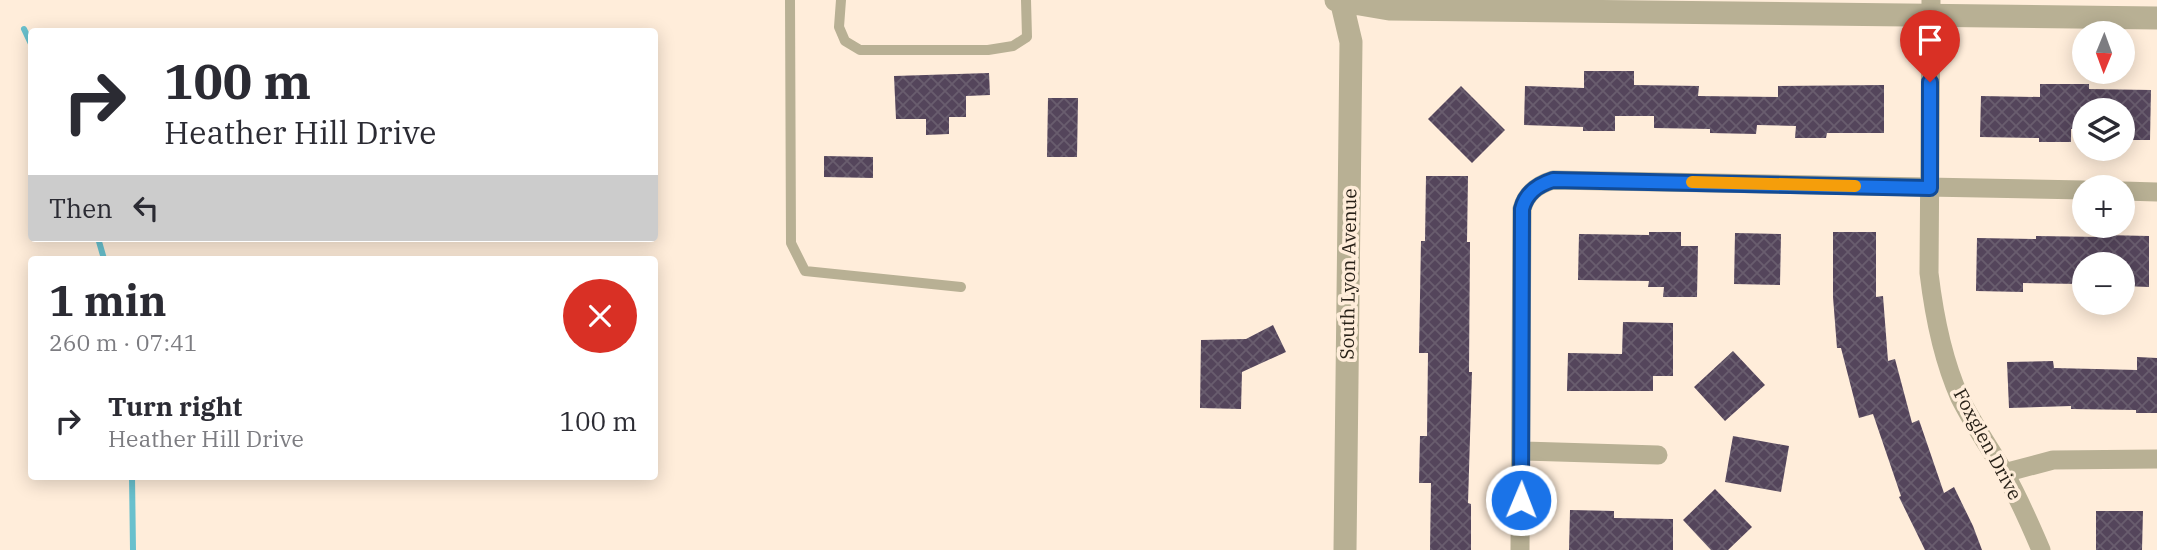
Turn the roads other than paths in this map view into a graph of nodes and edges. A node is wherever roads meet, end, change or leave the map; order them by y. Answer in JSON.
{"nodes":[{"id":1,"x":790,"y":0,"type":"edge"},
{"id":2,"x":841,"y":0,"type":"edge"},
{"id":3,"x":1026,"y":0,"type":"edge"},
{"id":4,"x":1340,"y":0,"type":"edge"},
{"id":5,"x":1931,"y":7,"type":"edge"},
{"id":6,"x":2157,"y":18,"type":"edge"},
{"id":7,"x":1930,"y":188,"type":"junction"},
{"id":8,"x":2072,"y":190,"type":"edge"},
{"id":9,"x":2135,"y":191,"type":"edge"},
{"id":10,"x":2157,"y":192,"type":"edge"},
{"id":11,"x":961,"y":287,"type":"dead end"},
{"id":12,"x":1522,"y":451,"type":"junction"},
{"id":13,"x":1658,"y":455,"type":"dead end"},
{"id":14,"x":2157,"y":459,"type":"edge"},
{"id":15,"x":2004,"y":473,"type":"junction"},
{"id":16,"x":1345,"y":550,"type":"edge"},
{"id":17,"x":1520,"y":550,"type":"edge"},
{"id":18,"x":2041,"y":550,"type":"edge"}],
"edges":[{"from":1,"to":11,"type":"lane"},
{"from":2,"to":3,"type":"lane"},
{"from":4,"to":5,"type":"street"},
{"from":4,"to":16,"type":"street","name":"South Lyon Avenue"},
{"from":5,"to":6,"type":"street"},
{"from":5,"to":7,"type":"street","name":"Foxglen Drive"},
{"from":7,"to":8,"type":"street"},
{"from":7,"to":12,"type":"street"},
{"from":7,"to":15,"type":"street","name":"Foxglen Drive"},
{"from":9,"to":10,"type":"street"},
{"from":12,"to":13,"type":"street"},
{"from":12,"to":17,"type":"street"},
{"from":14,"to":15,"type":"street"},
{"from":15,"to":18,"type":"street","name":"Foxglen Drive"}]}
